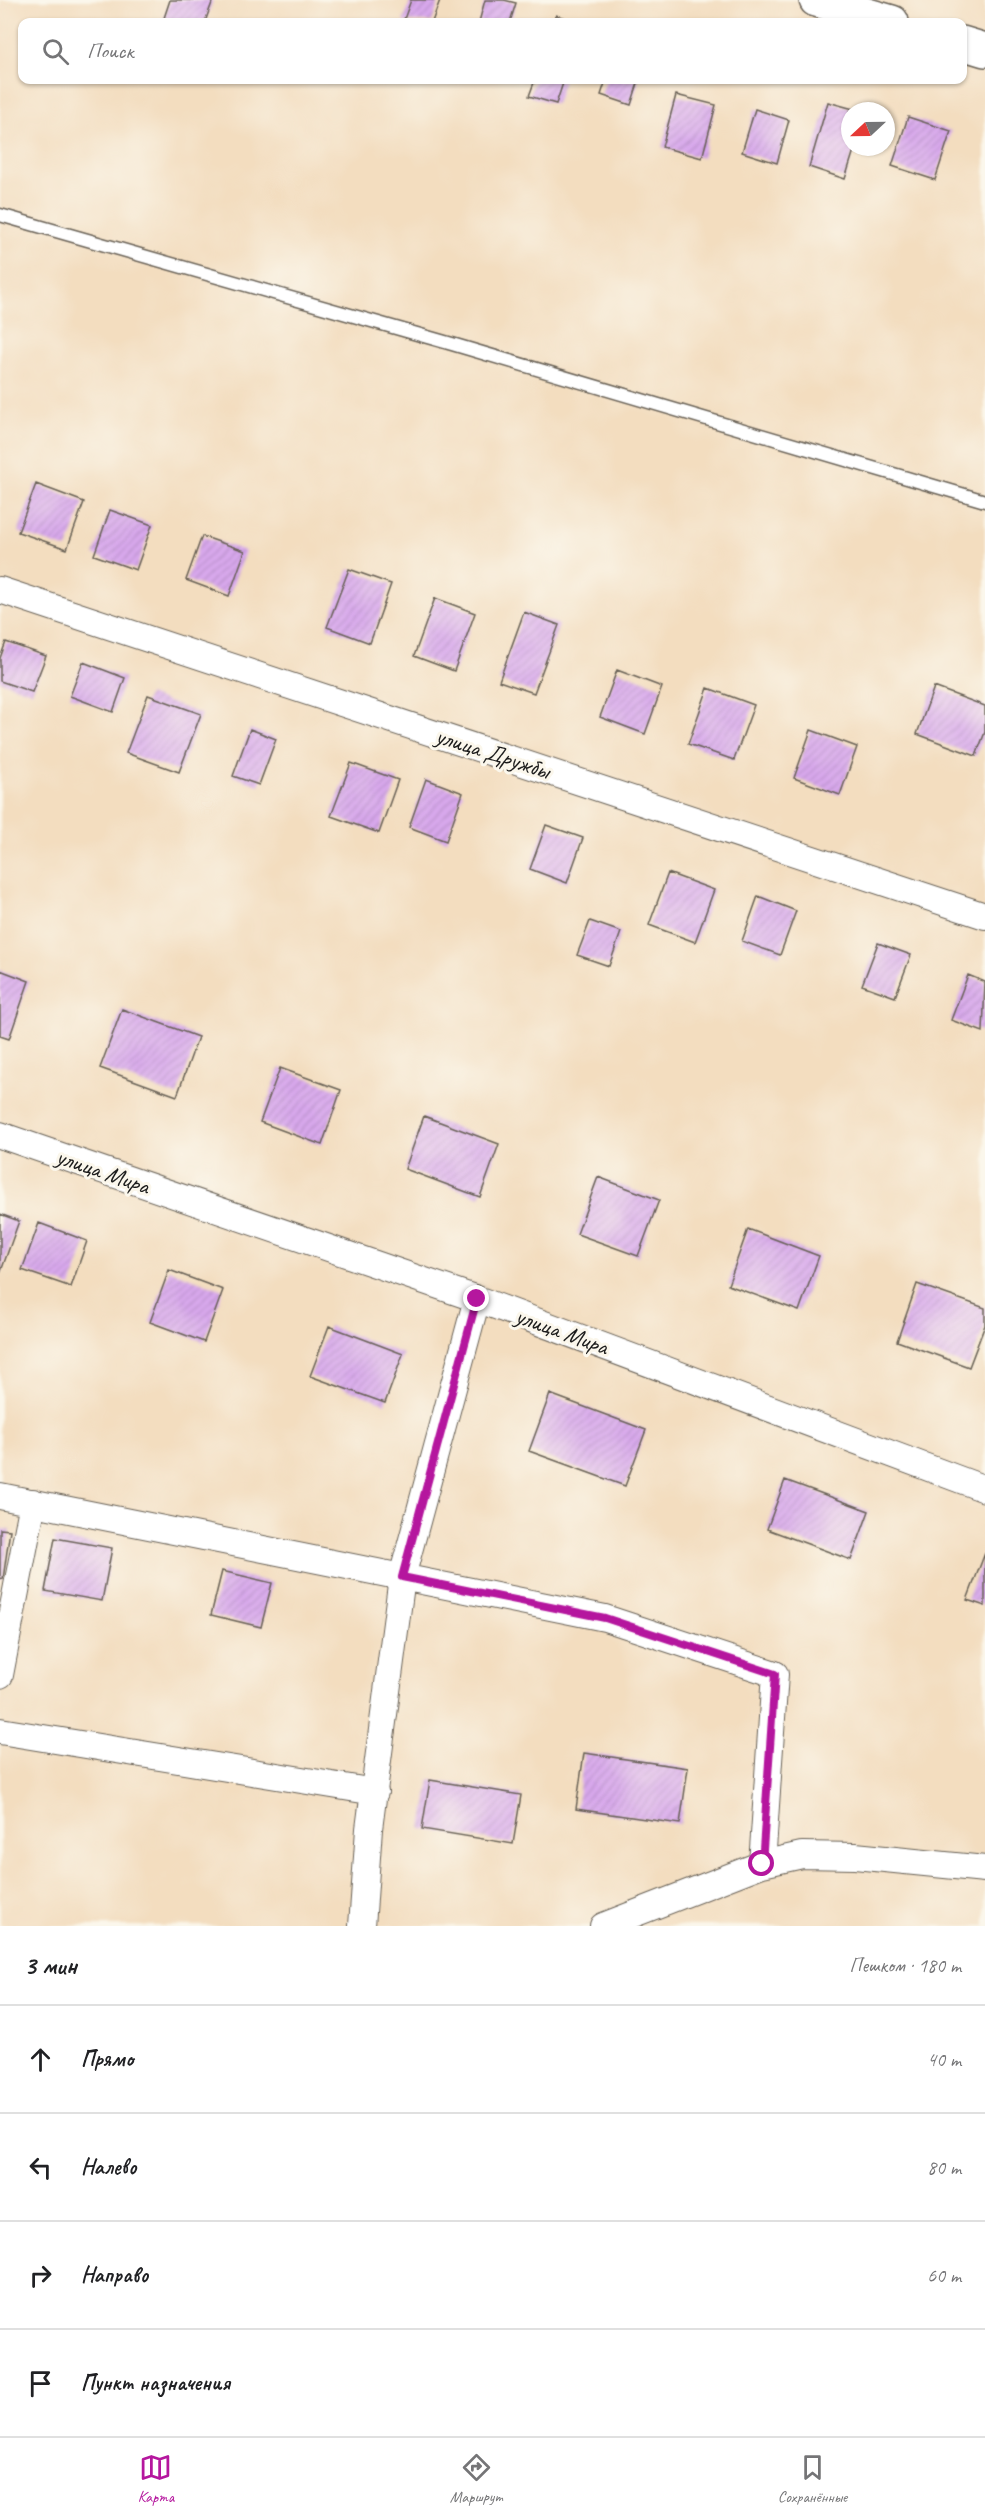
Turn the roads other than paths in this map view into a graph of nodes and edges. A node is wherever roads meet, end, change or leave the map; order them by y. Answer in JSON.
{"nodes":[{"id":1,"x":816,"y":0,"type":"edge"},
{"id":2,"x":878,"y":18,"type":"edge"},
{"id":3,"x":967,"y":44,"type":"edge"},
{"id":4,"x":985,"y":50,"type":"edge"},
{"id":5,"x":0,"y":215,"type":"edge"},
{"id":6,"x":985,"y":501,"type":"edge"},
{"id":7,"x":0,"y":590,"type":"edge"},
{"id":8,"x":985,"y":916,"type":"edge"},
{"id":9,"x":0,"y":1135,"type":"edge"},
{"id":10,"x":477,"y":1299,"type":"junction"},
{"id":11,"x":985,"y":1489,"type":"edge"},
{"id":12,"x":0,"y":1496,"type":"edge"},
{"id":13,"x":33,"y":1502,"type":"junction"},
{"id":14,"x":402,"y":1577,"type":"junction"},
{"id":15,"x":0,"y":1675,"type":"edge"},
{"id":16,"x":0,"y":1731,"type":"edge"},
{"id":17,"x":375,"y":1791,"type":"junction"},
{"id":18,"x":762,"y":1864,"type":"junction"},
{"id":19,"x":985,"y":1869,"type":"edge"},
{"id":20,"x":362,"y":1926,"type":"edge"},
{"id":21,"x":603,"y":1926,"type":"edge"}],
"edges":[{"from":1,"to":2,"type":"street"},
{"from":3,"to":4,"type":"street"},
{"from":5,"to":6,"type":"lane"},
{"from":7,"to":8,"type":"street","name":"улица Дружбы"},
{"from":9,"to":10,"type":"street","name":"улица Мира"},
{"from":10,"to":11,"type":"street","name":"улица Мира"},
{"from":10,"to":14,"type":"street"},
{"from":12,"to":13,"type":"street"},
{"from":13,"to":14,"type":"street"},
{"from":13,"to":15,"type":"street"},
{"from":14,"to":17,"type":"street"},
{"from":14,"to":18,"type":"street"},
{"from":16,"to":17,"type":"street"},
{"from":17,"to":20,"type":"street"},
{"from":18,"to":19,"type":"street"},
{"from":18,"to":21,"type":"street"}]}
